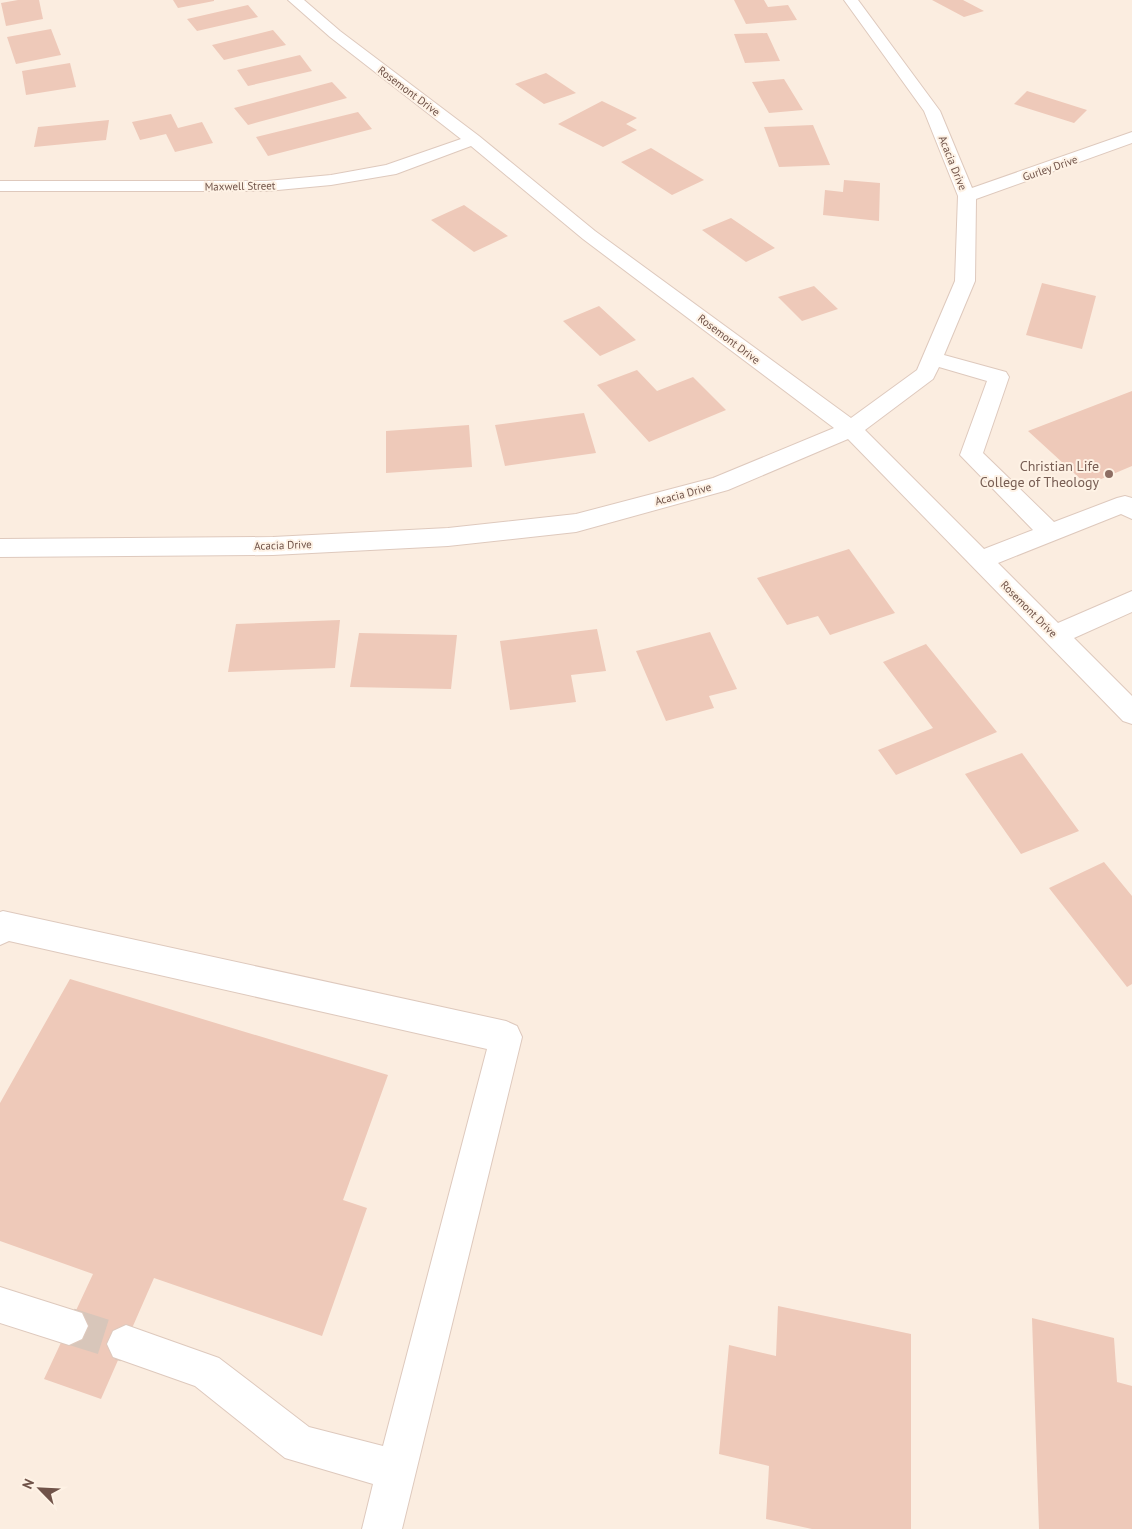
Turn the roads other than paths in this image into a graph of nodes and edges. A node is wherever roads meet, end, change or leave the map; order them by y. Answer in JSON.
{"nodes":[{"id":1,"x":295,"y":0,"type":"edge"},
{"id":2,"x":851,"y":0,"type":"edge"},
{"id":3,"x":1132,"y":137,"type":"edge"},
{"id":4,"x":473,"y":140,"type":"junction"},
{"id":5,"x":0,"y":186,"type":"edge"},
{"id":6,"x":967,"y":196,"type":"junction"},
{"id":7,"x":933,"y":358,"type":"junction"},
{"id":8,"x":851,"y":429,"type":"junction"},
{"id":9,"x":1130,"y":505,"type":"edge"},
{"id":10,"x":1050,"y":533,"type":"junction"},
{"id":11,"x":0,"y":548,"type":"edge"},
{"id":12,"x":980,"y":560,"type":"junction"},
{"id":13,"x":1132,"y":601,"type":"edge"},
{"id":14,"x":1055,"y":635,"type":"junction"},
{"id":15,"x":1132,"y":714,"type":"edge"},
{"id":16,"x":0,"y":930,"type":"edge"},
{"id":17,"x":0,"y":1305,"type":"edge"},
{"id":18,"x":69,"y":1326,"type":"tunnel mouth"},
{"id":19,"x":126,"y":1344,"type":"tunnel mouth"},
{"id":20,"x":397,"y":1470,"type":"junction"},
{"id":21,"x":382,"y":1529,"type":"edge"}],
"edges":[{"from":1,"to":4,"type":"street","name":"Rosemont Drive"},
{"from":2,"to":6,"type":"street","name":"Acacia Drive"},
{"from":3,"to":6,"type":"street","name":"Gurley Drive"},
{"from":4,"to":5,"type":"street","name":"Maxwell Street"},
{"from":4,"to":8,"type":"street","name":"Rosemont Drive"},
{"from":6,"to":7,"type":"street","name":"Acacia Drive"},
{"from":7,"to":8,"type":"street","name":"Acacia Drive"},
{"from":7,"to":10,"type":"street"},
{"from":8,"to":11,"type":"street","name":"Acacia Drive"},
{"from":8,"to":12,"type":"street","name":"Rosemont Drive"},
{"from":9,"to":10,"type":"street"},
{"from":10,"to":12,"type":"street"},
{"from":12,"to":14,"type":"street","name":"Rosemont Drive"},
{"from":13,"to":14,"type":"street"},
{"from":14,"to":15,"type":"street","name":"Rosemont Drive"},
{"from":16,"to":20,"type":"street"},
{"from":17,"to":18,"type":"street"},
{"from":19,"to":20,"type":"street"},
{"from":20,"to":21,"type":"street"}]}
